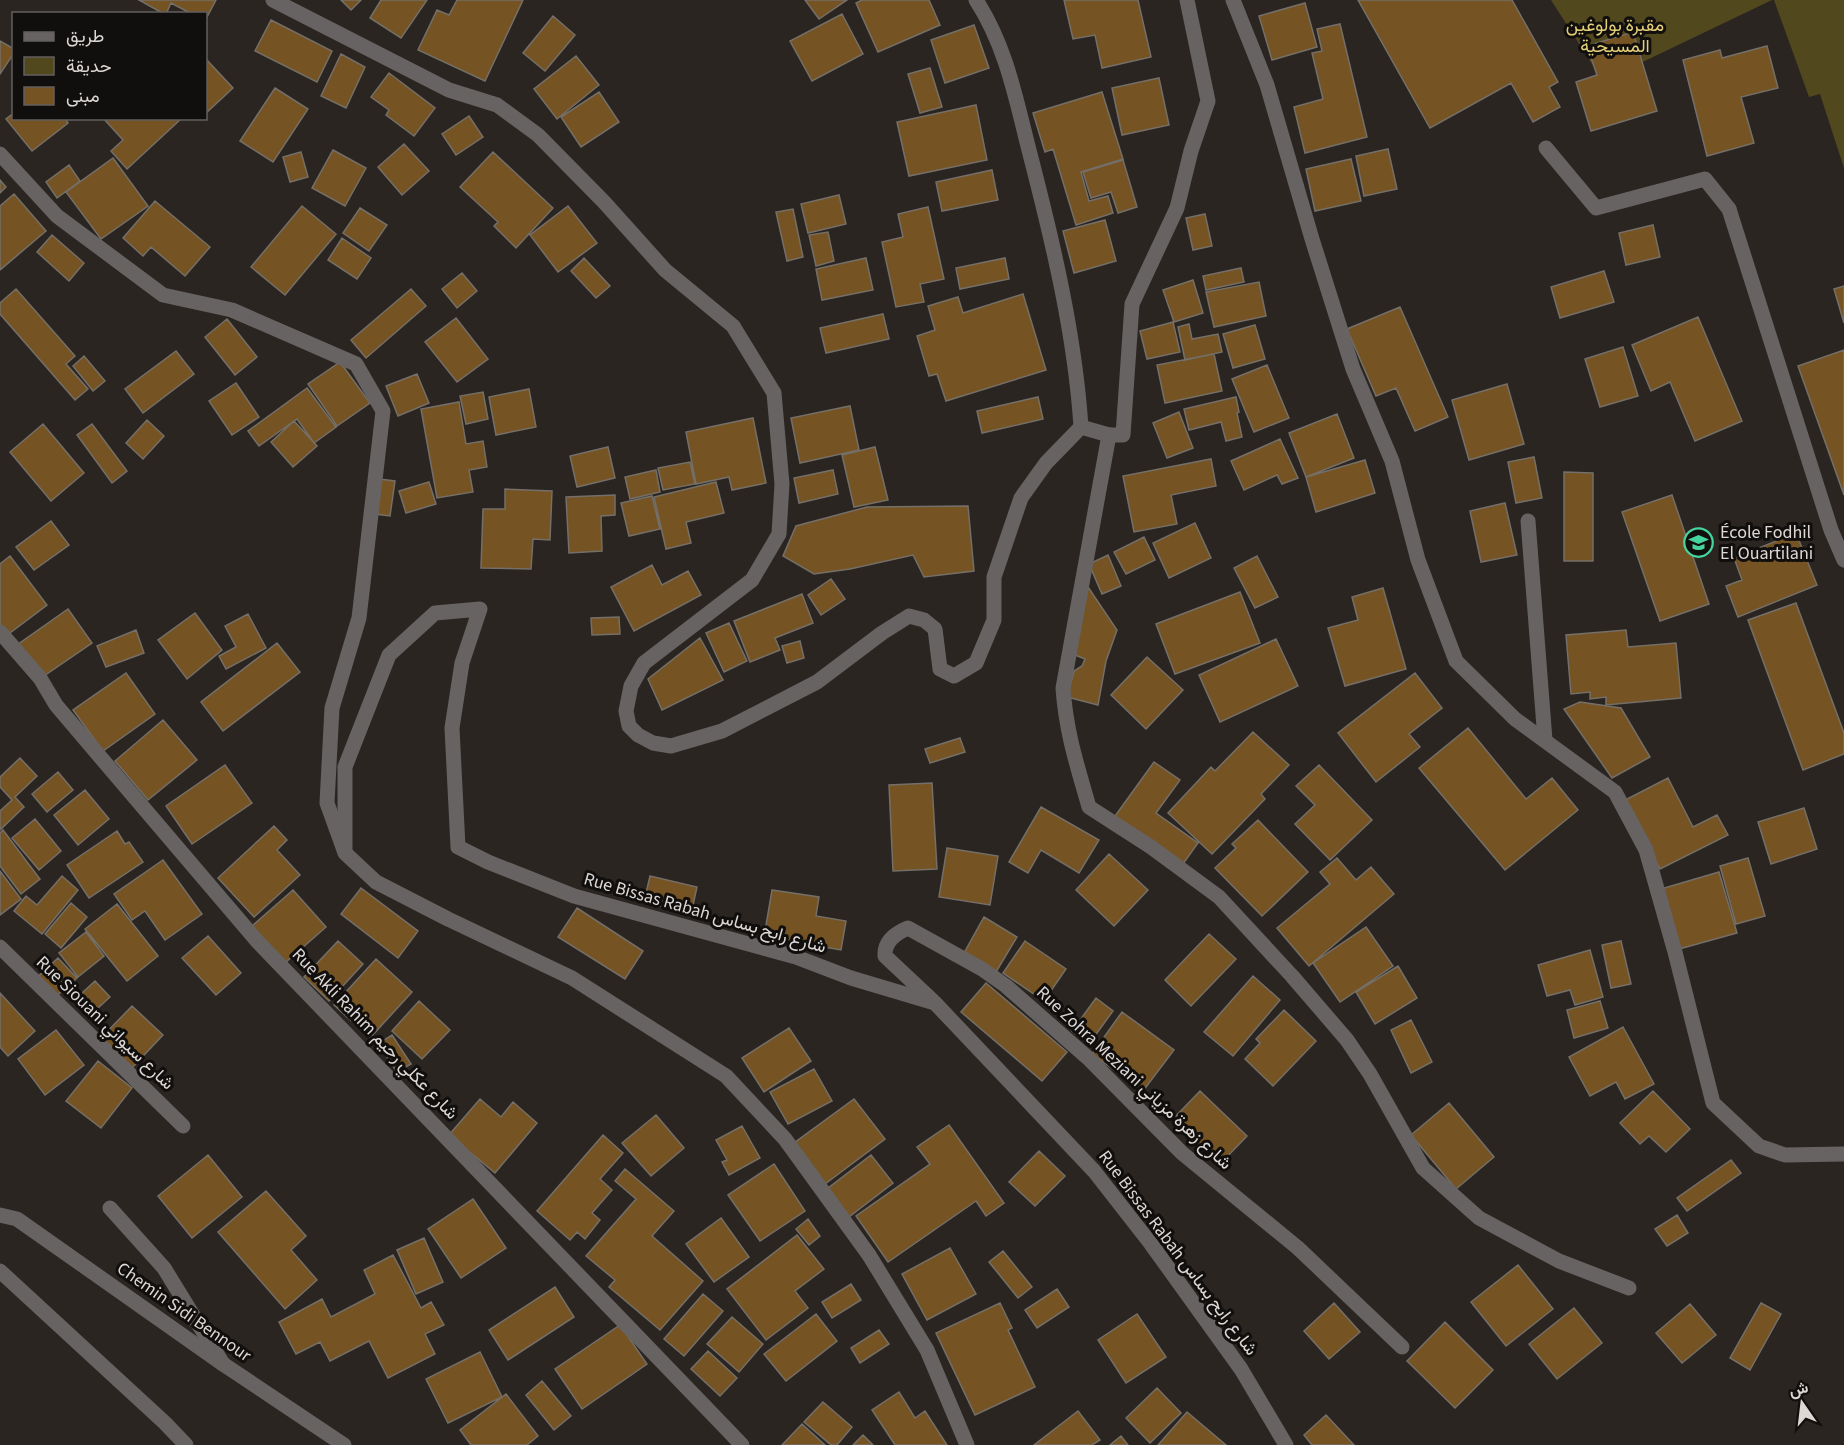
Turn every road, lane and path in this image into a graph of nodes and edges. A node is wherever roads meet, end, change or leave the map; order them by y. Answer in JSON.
{"nodes":[{"id":1,"x":273,"y":0,"type":"edge"},
{"id":2,"x":976,"y":0,"type":"edge"},
{"id":3,"x":1187,"y":0,"type":"edge"},
{"id":4,"x":1233,"y":0,"type":"edge"},
{"id":5,"x":1546,"y":148,"type":"dead end"},
{"id":6,"x":0,"y":154,"type":"edge"},
{"id":7,"x":1081,"y":427,"type":"junction"},
{"id":8,"x":1108,"y":435,"type":"junction"},
{"id":9,"x":1528,"y":521,"type":"dead end"},
{"id":10,"x":1844,"y":560,"type":"edge"},
{"id":11,"x":0,"y":632,"type":"edge"},
{"id":12,"x":1545,"y":740,"type":"junction"},
{"id":13,"x":345,"y":852,"type":"junction"},
{"id":14,"x":0,"y":947,"type":"edge"},
{"id":15,"x":935,"y":1004,"type":"junction"},
{"id":16,"x":183,"y":1126,"type":"dead end"},
{"id":17,"x":1844,"y":1154,"type":"edge"},
{"id":18,"x":110,"y":1208,"type":"dead end"},
{"id":19,"x":0,"y":1215,"type":"edge"},
{"id":20,"x":0,"y":1271,"type":"edge"},
{"id":21,"x":1629,"y":1288,"type":"dead end"},
{"id":22,"x":1402,"y":1347,"type":"dead end"},
{"id":23,"x":223,"y":1364,"type":"junction"},
{"id":24,"x":186,"y":1445,"type":"edge"},
{"id":25,"x":344,"y":1445,"type":"edge"},
{"id":26,"x":742,"y":1445,"type":"edge"},
{"id":27,"x":967,"y":1445,"type":"edge"},
{"id":28,"x":1286,"y":1445,"type":"edge"}],
"edges":[{"from":1,"to":7,"type":"street"},
{"from":2,"to":7,"type":"street"},
{"from":3,"to":8,"type":"street"},
{"from":4,"to":12,"type":"street"},
{"from":5,"to":10,"type":"street"},
{"from":6,"to":13,"type":"street"},
{"from":7,"to":8,"type":"street"},
{"from":8,"to":21,"type":"street"},
{"from":9,"to":12,"type":"street"},
{"from":11,"to":26,"type":"street","name":"Rue Akli Rahim شارع عكلي رحيم"},
{"from":12,"to":17,"type":"street"},
{"from":13,"to":15,"type":"street","name":"Rue Bissas Rabah شارع رابح بساس"},
{"from":13,"to":27,"type":"street"},
{"from":14,"to":16,"type":"street","name":"Rue Siouani شارع سيواني"},
{"from":15,"to":22,"type":"street","name":"Rue Zohra Meziani شارع زهرة مزياني"},
{"from":15,"to":28,"type":"street","name":"Rue Bissas Rabah شارع رابح بساس"},
{"from":18,"to":23,"type":"street"},
{"from":19,"to":23,"type":"street","name":"Chemin Sidi Bennour"},
{"from":20,"to":24,"type":"street"},
{"from":23,"to":25,"type":"street","name":"Chemin Sidi Bennour"}]}
